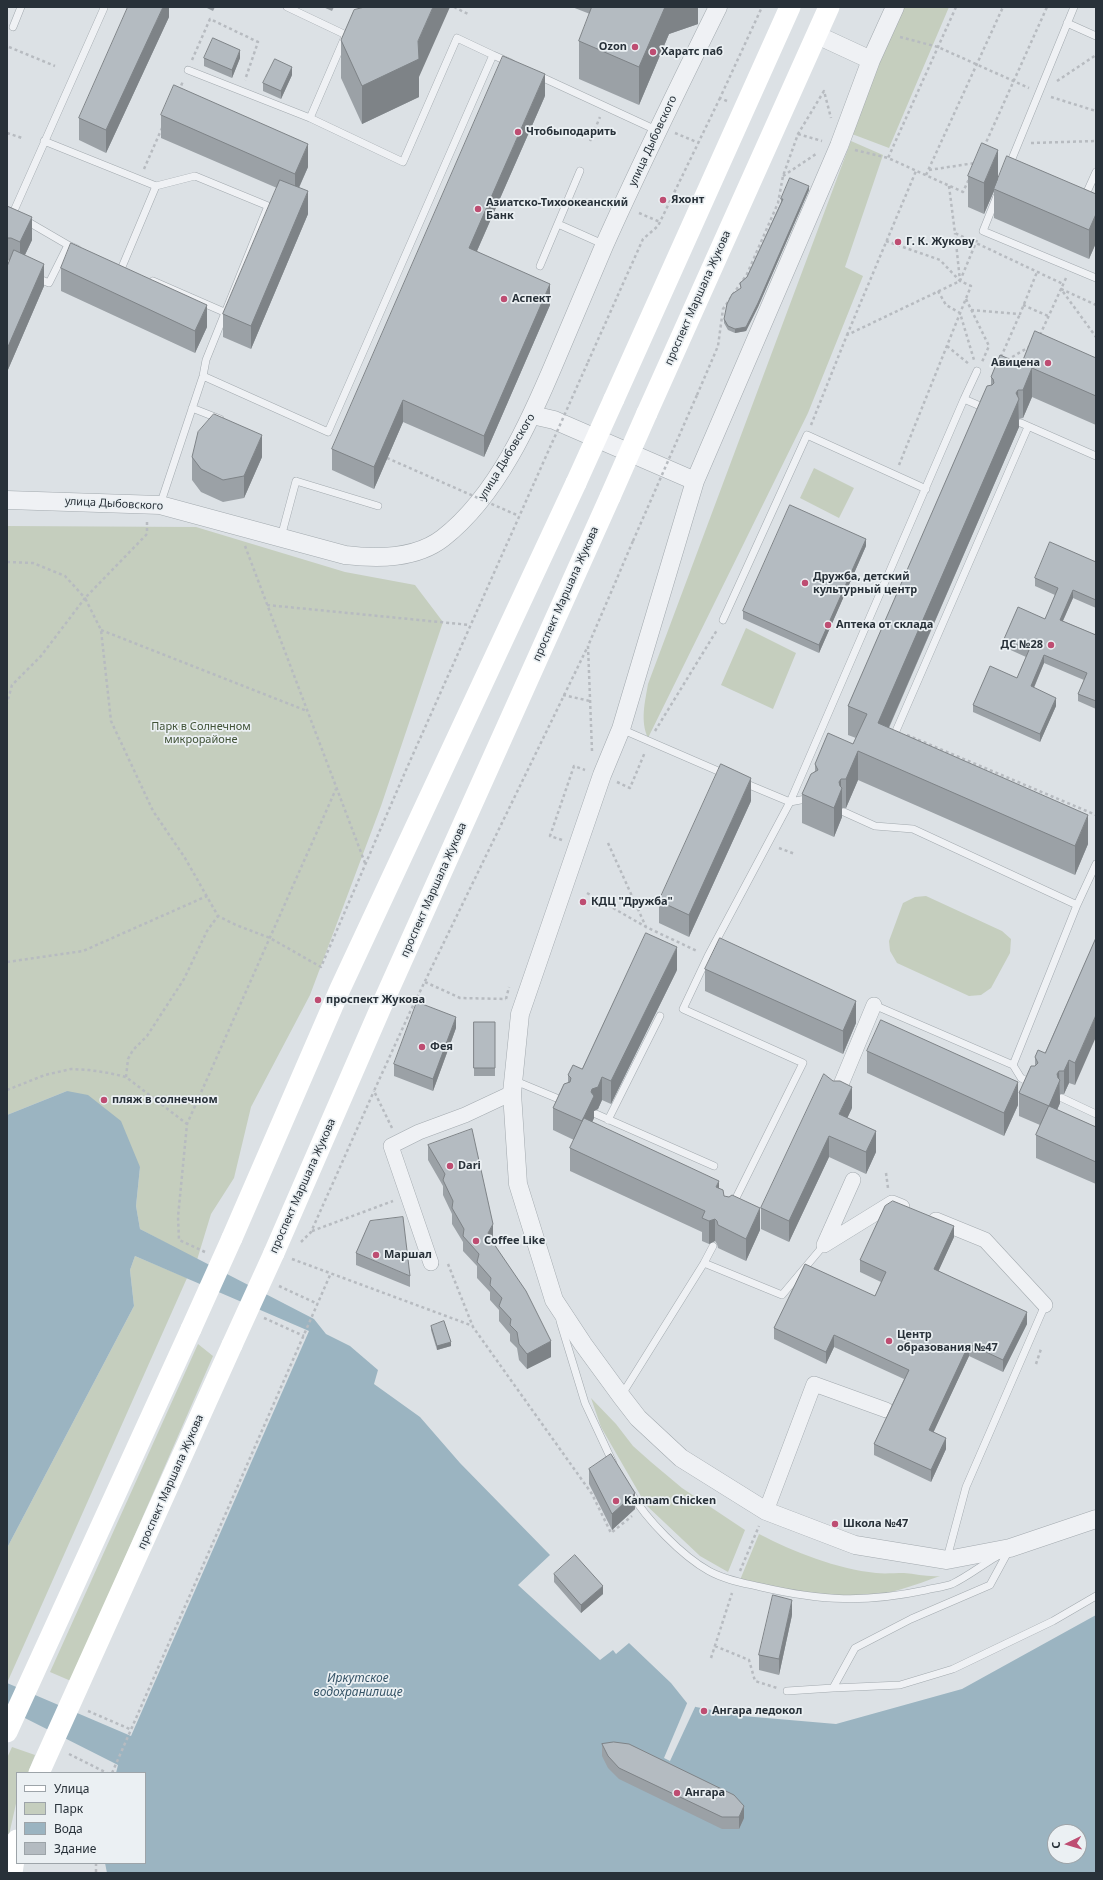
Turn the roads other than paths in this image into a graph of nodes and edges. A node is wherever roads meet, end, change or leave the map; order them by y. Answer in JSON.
{"nodes":[{"id":1,"x":21,"y":7,"type":"edge"},
{"id":2,"x":287,"y":7,"type":"edge"},
{"id":3,"x":718,"y":7,"type":"edge"},
{"id":4,"x":790,"y":7,"type":"edge"},
{"id":5,"x":830,"y":7,"type":"edge"},
{"id":6,"x":895,"y":7,"type":"edge"},
{"id":7,"x":1074,"y":7,"type":"edge"},
{"id":8,"x":104,"y":8,"type":"edge"},
{"id":9,"x":1066,"y":23,"type":"junction"},
{"id":10,"x":13,"y":27,"type":"dead end"},
{"id":11,"x":817,"y":35,"type":"junction"},
{"id":12,"x":1096,"y":36,"type":"edge"},
{"id":13,"x":493,"y":55,"type":"junction"},
{"id":14,"x":871,"y":60,"type":"junction"},
{"id":15,"x":188,"y":70,"type":"road end"},
{"id":16,"x":310,"y":118,"type":"junction"},
{"id":17,"x":663,"y":131,"type":"junction"},
{"id":18,"x":44,"y":141,"type":"junction"},
{"id":19,"x":580,"y":171,"type":"dead end"},
{"id":20,"x":1096,"y":172,"type":"edge"},
{"id":21,"x":1007,"y":173,"type":"edge"},
{"id":22,"x":156,"y":186,"type":"junction"},
{"id":23,"x":1001,"y":187,"type":"edge"},
{"id":24,"x":1087,"y":192,"type":"edge"},
{"id":25,"x":558,"y":224,"type":"junction"},
{"id":26,"x":68,"y":245,"type":"junction"},
{"id":27,"x":605,"y":246,"type":"junction"},
{"id":28,"x":81,"y":251,"type":"edge"},
{"id":29,"x":540,"y":266,"type":"dead end"},
{"id":30,"x":130,"y":270,"type":"edge"},
{"id":31,"x":29,"y":274,"type":"edge"},
{"id":32,"x":144,"y":277,"type":"edge"},
{"id":33,"x":1096,"y":278,"type":"edge"},
{"id":34,"x":224,"y":312,"type":"junction"},
{"id":35,"x":977,"y":371,"type":"road end"},
{"id":36,"x":202,"y":376,"type":"junction"},
{"id":37,"x":964,"y":399,"type":"junction"},
{"id":38,"x":192,"y":408,"type":"junction"},
{"id":39,"x":989,"y":410,"type":"edge"},
{"id":40,"x":532,"y":415,"type":"junction"},
{"id":41,"x":225,"y":421,"type":"edge"},
{"id":42,"x":1021,"y":423,"type":"dead end"},
{"id":43,"x":1028,"y":426,"type":"junction"},
{"id":44,"x":1096,"y":456,"type":"edge"},
{"id":45,"x":695,"y":481,"type":"junction"},
{"id":46,"x":926,"y":489,"type":"junction"},
{"id":47,"x":7,"y":500,"type":"edge"},
{"id":48,"x":154,"y":505,"type":"junction"},
{"id":49,"x":378,"y":506,"type":"dead end"},
{"id":50,"x":280,"y":537,"type":"junction"},
{"id":51,"x":723,"y":620,"type":"dead end"},
{"id":52,"x":621,"y":729,"type":"junction"},
{"id":53,"x":896,"y":731,"type":"edge"},
{"id":54,"x":731,"y":777,"type":"edge"},
{"id":55,"x":738,"y":780,"type":"edge"},
{"id":56,"x":813,"y":797,"type":"edge"},
{"id":57,"x":790,"y":802,"type":"junction"},
{"id":58,"x":844,"y":812,"type":"dead end"},
{"id":59,"x":1096,"y":864,"type":"edge"},
{"id":60,"x":1077,"y":905,"type":"junction"},
{"id":61,"x":874,"y":1005,"type":"joint"},
{"id":62,"x":660,"y":1016,"type":"dead end"},
{"id":63,"x":1013,"y":1064,"type":"junction"},
{"id":64,"x":1033,"y":1084,"type":"edge"},
{"id":65,"x":513,"y":1086,"type":"junction"},
{"id":66,"x":837,"y":1094,"type":"edge"},
{"id":67,"x":1062,"y":1098,"type":"dead end"},
{"id":68,"x":566,"y":1102,"type":"edge"},
{"id":69,"x":596,"y":1114,"type":"dead end"},
{"id":70,"x":1096,"y":1114,"type":"edge"},
{"id":71,"x":608,"y":1120,"type":"junction"},
{"id":72,"x":714,"y":1166,"type":"dead end"},
{"id":73,"x":853,"y":1180,"type":"dead end"},
{"id":74,"x":730,"y":1209,"type":"edge"},
{"id":75,"x":824,"y":1245,"type":"junction"},
{"id":76,"x":713,"y":1246,"type":"dead end"},
{"id":77,"x":431,"y":1263,"type":"dead end"},
{"id":78,"x":704,"y":1263,"type":"junction"},
{"id":79,"x":554,"y":1300,"type":"junction"},
{"id":80,"x":1045,"y":1305,"type":"joint"},
{"id":81,"x":621,"y":1396,"type":"junction"},
{"id":82,"x":886,"y":1410,"type":"dead end"},
{"id":83,"x":617,"y":1469,"type":"edge"},
{"id":84,"x":629,"y":1489,"type":"edge"},
{"id":85,"x":766,"y":1511,"type":"junction"},
{"id":86,"x":1096,"y":1519,"type":"edge"},
{"id":87,"x":1010,"y":1548,"type":"junction"},
{"id":88,"x":947,"y":1560,"type":"junction"},
{"id":89,"x":1096,"y":1596,"type":"edge"},
{"id":90,"x":833,"y":1688,"type":"junction"},
{"id":91,"x":787,"y":1691,"type":"road end"},
{"id":92,"x":7,"y":1732,"type":"edge"},
{"id":93,"x":39,"y":1772,"type":"edge"},
{"id":94,"x":16,"y":1847,"type":"edge"},
{"id":95,"x":12,"y":1873,"type":"edge"}],
"edges":[{"from":1,"to":10,"type":"lane"},
{"from":2,"to":16,"type":"lane"},
{"from":3,"to":17,"type":"street","name":"улица Дыбовского"},
{"from":4,"to":92,"type":"main road","bridge":true},
{"from":5,"to":11,"type":"main road","name":"проспект Маршала Жукова"},
{"from":6,"to":14,"type":"street"},
{"from":7,"to":9,"type":"lane"},
{"from":8,"to":18,"type":"lane"},
{"from":9,"to":12,"type":"lane"},
{"from":9,"to":21,"type":"lane"},
{"from":11,"to":14,"type":"street"},
{"from":11,"to":93,"type":"main road","name":"проспект Маршала Жукова","bridge":true},
{"from":13,"to":16,"type":"lane"},
{"from":13,"to":17,"type":"lane"},
{"from":13,"to":36,"type":"lane"},
{"from":14,"to":45,"type":"street"},
{"from":15,"to":16,"type":"lane"},
{"from":17,"to":27,"type":"street","name":"улица Дыбовского"},
{"from":18,"to":22,"type":"lane"},
{"from":18,"to":26,"type":"lane"},
{"from":19,"to":25,"type":"lane"},
{"from":20,"to":24,"type":"lane"},
{"from":22,"to":30,"type":"lane"},
{"from":22,"to":34,"type":"lane"},
{"from":23,"to":33,"type":"lane"},
{"from":25,"to":27,"type":"lane"},
{"from":25,"to":29,"type":"lane"},
{"from":26,"to":28,"type":"lane"},
{"from":26,"to":31,"type":"lane"},
{"from":27,"to":40,"type":"street","name":"улица Дыбовского"},
{"from":32,"to":34,"type":"lane"},
{"from":34,"to":36,"type":"lane"},
{"from":35,"to":37,"type":"lane"},
{"from":36,"to":38,"type":"lane"},
{"from":37,"to":39,"type":"lane"},
{"from":37,"to":46,"type":"lane"},
{"from":38,"to":41,"type":"lane"},
{"from":38,"to":48,"type":"lane"},
{"from":40,"to":45,"type":"street"},
{"from":40,"to":50,"type":"street","name":"улица Дыбовского"},
{"from":42,"to":43,"type":"lane"},
{"from":43,"to":44,"type":"lane"},
{"from":43,"to":53,"type":"lane"},
{"from":45,"to":52,"type":"street"},
{"from":46,"to":51,"type":"lane"},
{"from":46,"to":57,"type":"lane"},
{"from":47,"to":48,"type":"street","name":"улица Дыбовского"},
{"from":48,"to":50,"type":"street","name":"улица Дыбовского"},
{"from":49,"to":50,"type":"lane"},
{"from":52,"to":54,"type":"lane"},
{"from":52,"to":65,"type":"street"},
{"from":55,"to":57,"type":"lane"},
{"from":56,"to":57,"type":"lane"},
{"from":57,"to":74,"type":"lane"},
{"from":58,"to":60,"type":"lane"},
{"from":59,"to":60,"type":"lane"},
{"from":60,"to":63,"type":"lane"},
{"from":61,"to":63,"type":"lane"},
{"from":61,"to":66,"type":"street"},
{"from":62,"to":71,"type":"lane"},
{"from":63,"to":64,"type":"lane"},
{"from":65,"to":68,"type":"lane"},
{"from":65,"to":77,"type":"street"},
{"from":65,"to":79,"type":"street"},
{"from":67,"to":70,"type":"lane"},
{"from":69,"to":71,"type":"lane"},
{"from":71,"to":72,"type":"lane"},
{"from":73,"to":75,"type":"street"},
{"from":75,"to":78,"type":"lane"},
{"from":75,"to":80,"type":"street"},
{"from":76,"to":78,"type":"lane"},
{"from":78,"to":81,"type":"lane"},
{"from":79,"to":81,"type":"street"},
{"from":79,"to":83,"type":"lane"},
{"from":80,"to":88,"type":"lane"},
{"from":81,"to":85,"type":"street"},
{"from":82,"to":85,"type":"street"},
{"from":84,"to":87,"type":"lane"},
{"from":85,"to":88,"type":"street"},
{"from":86,"to":87,"type":"street"},
{"from":87,"to":88,"type":"street"},
{"from":87,"to":90,"type":"lane"},
{"from":89,"to":90,"type":"lane"},
{"from":90,"to":91,"type":"lane"},
{"from":94,"to":95,"type":"main road"}]}
